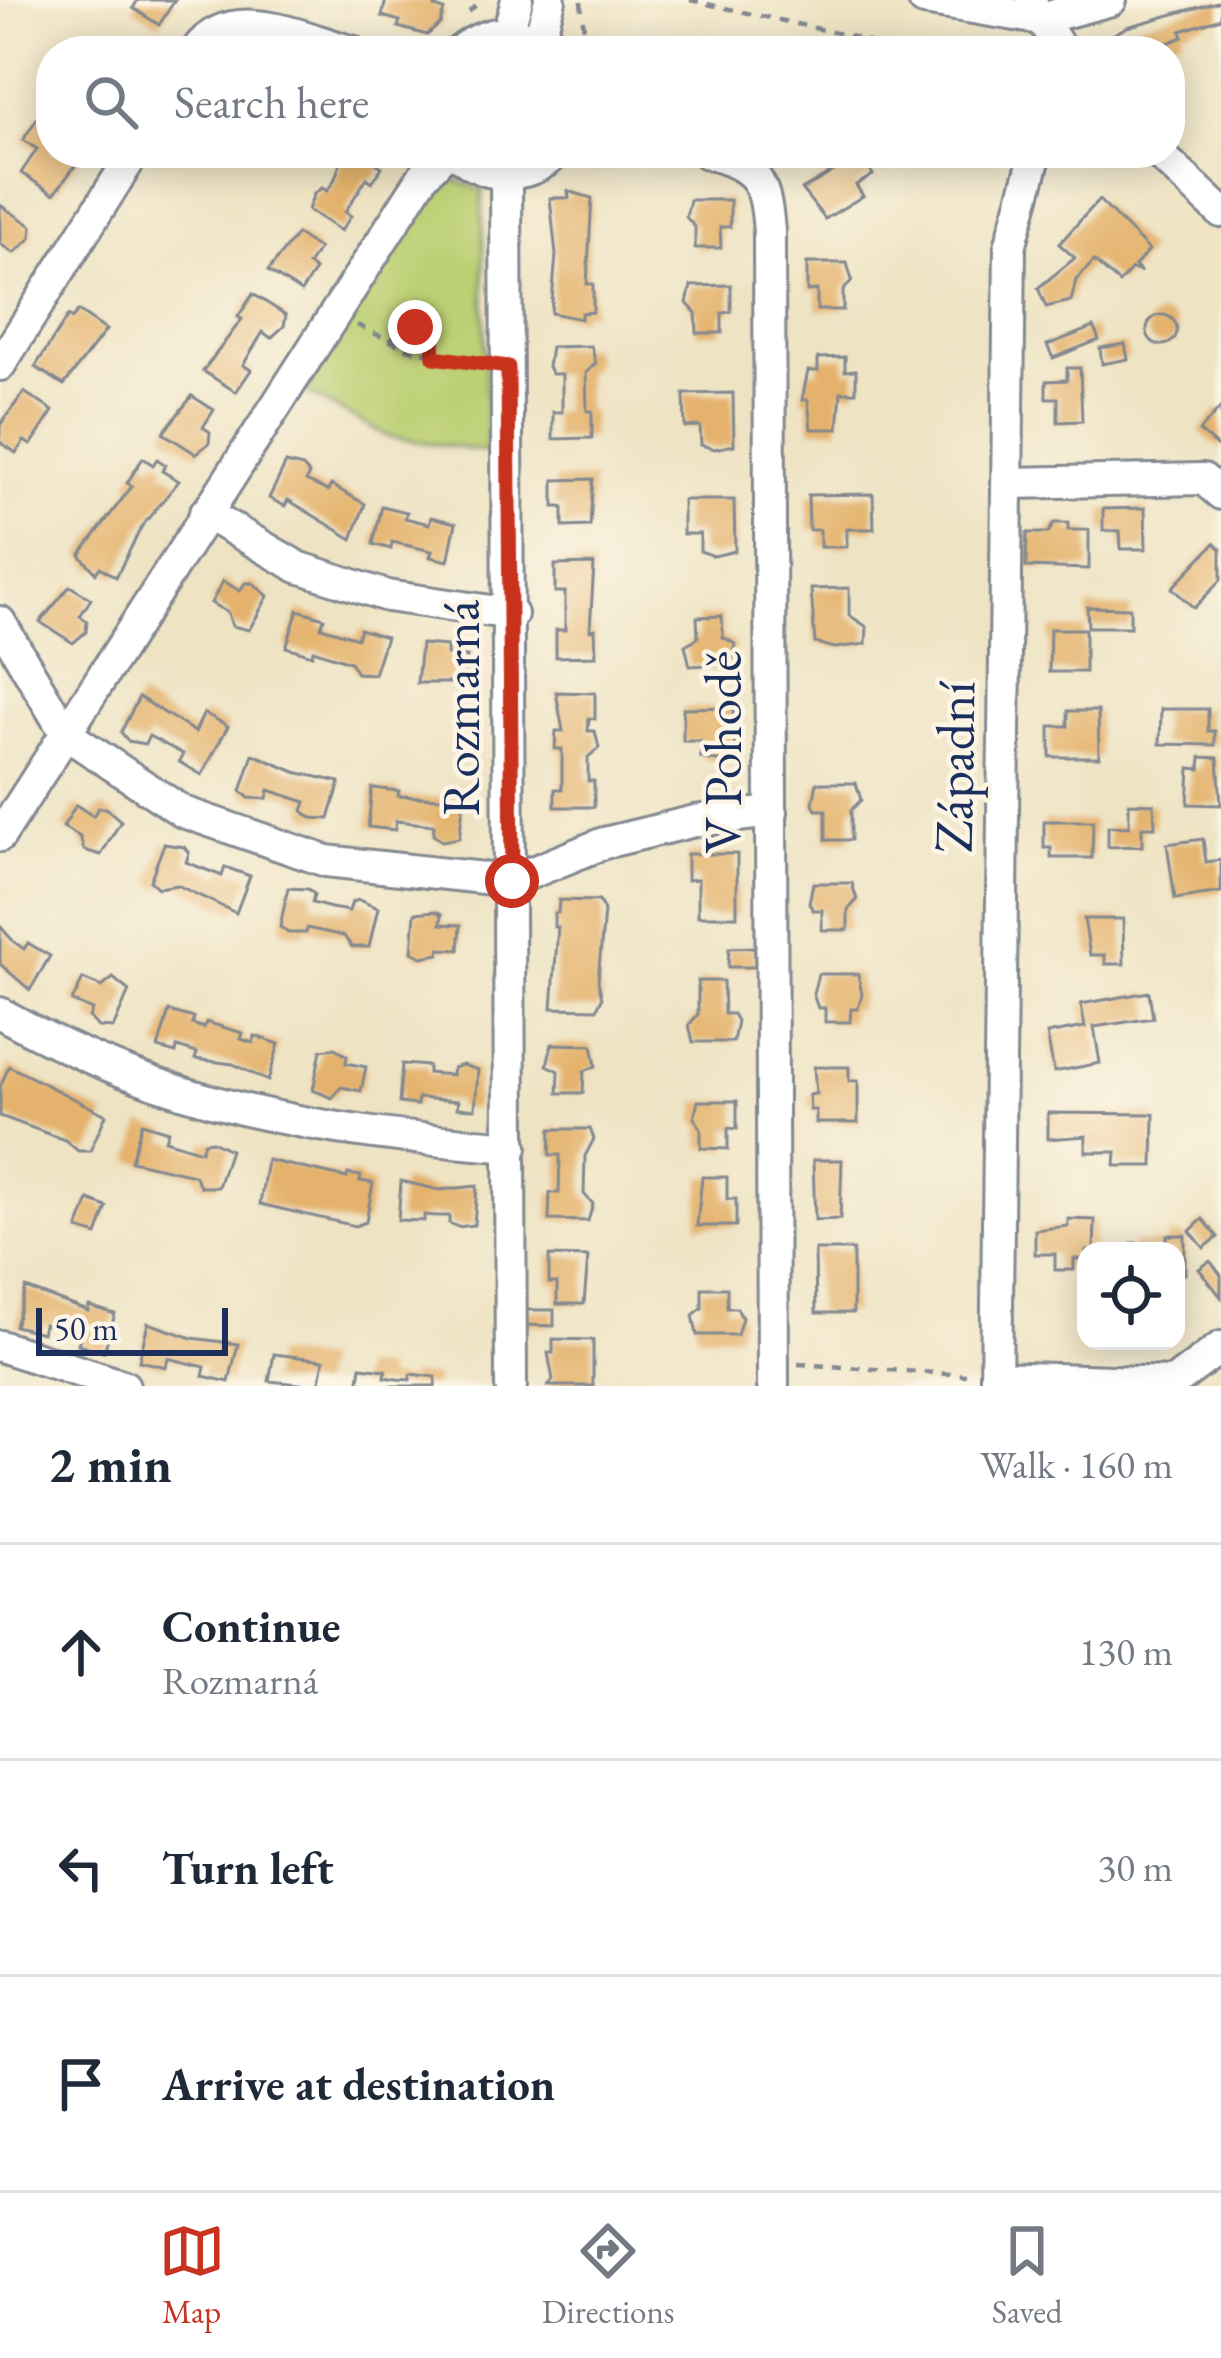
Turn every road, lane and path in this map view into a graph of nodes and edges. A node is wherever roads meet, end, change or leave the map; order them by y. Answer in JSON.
{"nodes":[{"id":1,"x":517,"y":0,"type":"edge"},
{"id":2,"x":550,"y":0,"type":"edge"},
{"id":3,"x":580,"y":0,"type":"edge"},
{"id":4,"x":690,"y":0,"type":"edge"},
{"id":5,"x":924,"y":0,"type":"edge"},
{"id":6,"x":1111,"y":0,"type":"edge"},
{"id":7,"x":1034,"y":9,"type":"edge"},
{"id":8,"x":508,"y":32,"type":"junction"},
{"id":9,"x":212,"y":36,"type":"edge"},
{"id":10,"x":293,"y":36,"type":"edge"},
{"id":11,"x":484,"y":36,"type":"edge"},
{"id":12,"x":520,"y":36,"type":"edge"},
{"id":13,"x":548,"y":36,"type":"edge"},
{"id":14,"x":584,"y":36,"type":"edge"},
{"id":15,"x":846,"y":36,"type":"edge"},
{"id":16,"x":1052,"y":36,"type":"edge"},
{"id":17,"x":125,"y":168,"type":"edge"},
{"id":18,"x":431,"y":168,"type":"edge"},
{"id":19,"x":480,"y":168,"type":"edge"},
{"id":20,"x":534,"y":168,"type":"edge"},
{"id":21,"x":746,"y":168,"type":"edge"},
{"id":22,"x":1032,"y":168,"type":"edge"},
{"id":23,"x":1174,"y":168,"type":"edge"},
{"id":24,"x":506,"y":174,"type":"junction"},
{"id":25,"x":1221,"y":212,"type":"edge"},
{"id":26,"x":335,"y":315,"type":"junction"},
{"id":27,"x":390,"y":341,"type":"junction"},
{"id":28,"x":434,"y":357,"type":"junction"},
{"id":29,"x":0,"y":365,"type":"edge"},
{"id":30,"x":508,"y":367,"type":"junction"},
{"id":31,"x":1010,"y":483,"type":"junction"},
{"id":32,"x":1221,"y":494,"type":"edge"},
{"id":33,"x":205,"y":513,"type":"junction"},
{"id":34,"x":512,"y":614,"type":"junction"},
{"id":35,"x":0,"y":622,"type":"edge"},
{"id":36,"x":66,"y":734,"type":"junction"},
{"id":37,"x":772,"y":812,"type":"junction"},
{"id":38,"x":0,"y":836,"type":"edge"},
{"id":39,"x":512,"y":881,"type":"junction"},
{"id":40,"x":0,"y":1013,"type":"edge"},
{"id":41,"x":512,"y":1147,"type":"junction"},
{"id":42,"x":0,"y":1346,"type":"edge"},
{"id":43,"x":1221,"y":1347,"type":"edge"},
{"id":44,"x":773,"y":1374,"type":"edge"},
{"id":45,"x":946,"y":1374,"type":"dead end"},
{"id":46,"x":996,"y":1381,"type":"edge"},
{"id":47,"x":1174,"y":1385,"type":"edge"},
{"id":48,"x":124,"y":1386,"type":"edge"},
{"id":49,"x":512,"y":1386,"type":"edge"}],
"edges":[{"from":1,"to":8,"type":"street"},
{"from":2,"to":13,"type":"street"},
{"from":3,"to":14,"type":"path"},
{"from":4,"to":15,"type":"path"},
{"from":5,"to":7,"type":"street"},
{"from":6,"to":7,"type":"street"},
{"from":7,"to":16,"type":"street"},
{"from":8,"to":11,"type":"street"},
{"from":8,"to":12,"type":"street"},
{"from":9,"to":10,"type":"street"},
{"from":17,"to":29,"type":"street"},
{"from":18,"to":26,"type":"street"},
{"from":19,"to":24,"type":"street"},
{"from":20,"to":24,"type":"street"},
{"from":21,"to":37,"type":"street","name":"V Pohodě"},
{"from":22,"to":31,"type":"street","name":"Západní"},
{"from":23,"to":25,"type":"street"},
{"from":24,"to":30,"type":"street","name":"Rozmarná"},
{"from":26,"to":27,"type":"path"},
{"from":26,"to":33,"type":"street"},
{"from":27,"to":28,"type":"path"},
{"from":27,"to":28,"type":"path"},
{"from":28,"to":30,"type":"path"},
{"from":30,"to":34,"type":"street","name":"Rozmarná"},
{"from":31,"to":32,"type":"street"},
{"from":31,"to":46,"type":"street","name":"Západní"},
{"from":33,"to":34,"type":"street"},
{"from":33,"to":36,"type":"street"},
{"from":34,"to":39,"type":"street","name":"Rozmarná"},
{"from":35,"to":36,"type":"street"},
{"from":36,"to":38,"type":"street"},
{"from":36,"to":39,"type":"street"},
{"from":37,"to":39,"type":"street"},
{"from":37,"to":44,"type":"street","name":"V Pohodě"},
{"from":39,"to":41,"type":"street","name":"Rozmarná"},
{"from":40,"to":41,"type":"street"},
{"from":41,"to":49,"type":"street","name":"Rozmarná"},
{"from":42,"to":48,"type":"street"},
{"from":43,"to":47,"type":"street"},
{"from":44,"to":45,"type":"path"},
{"from":46,"to":47,"type":"street"}]}
